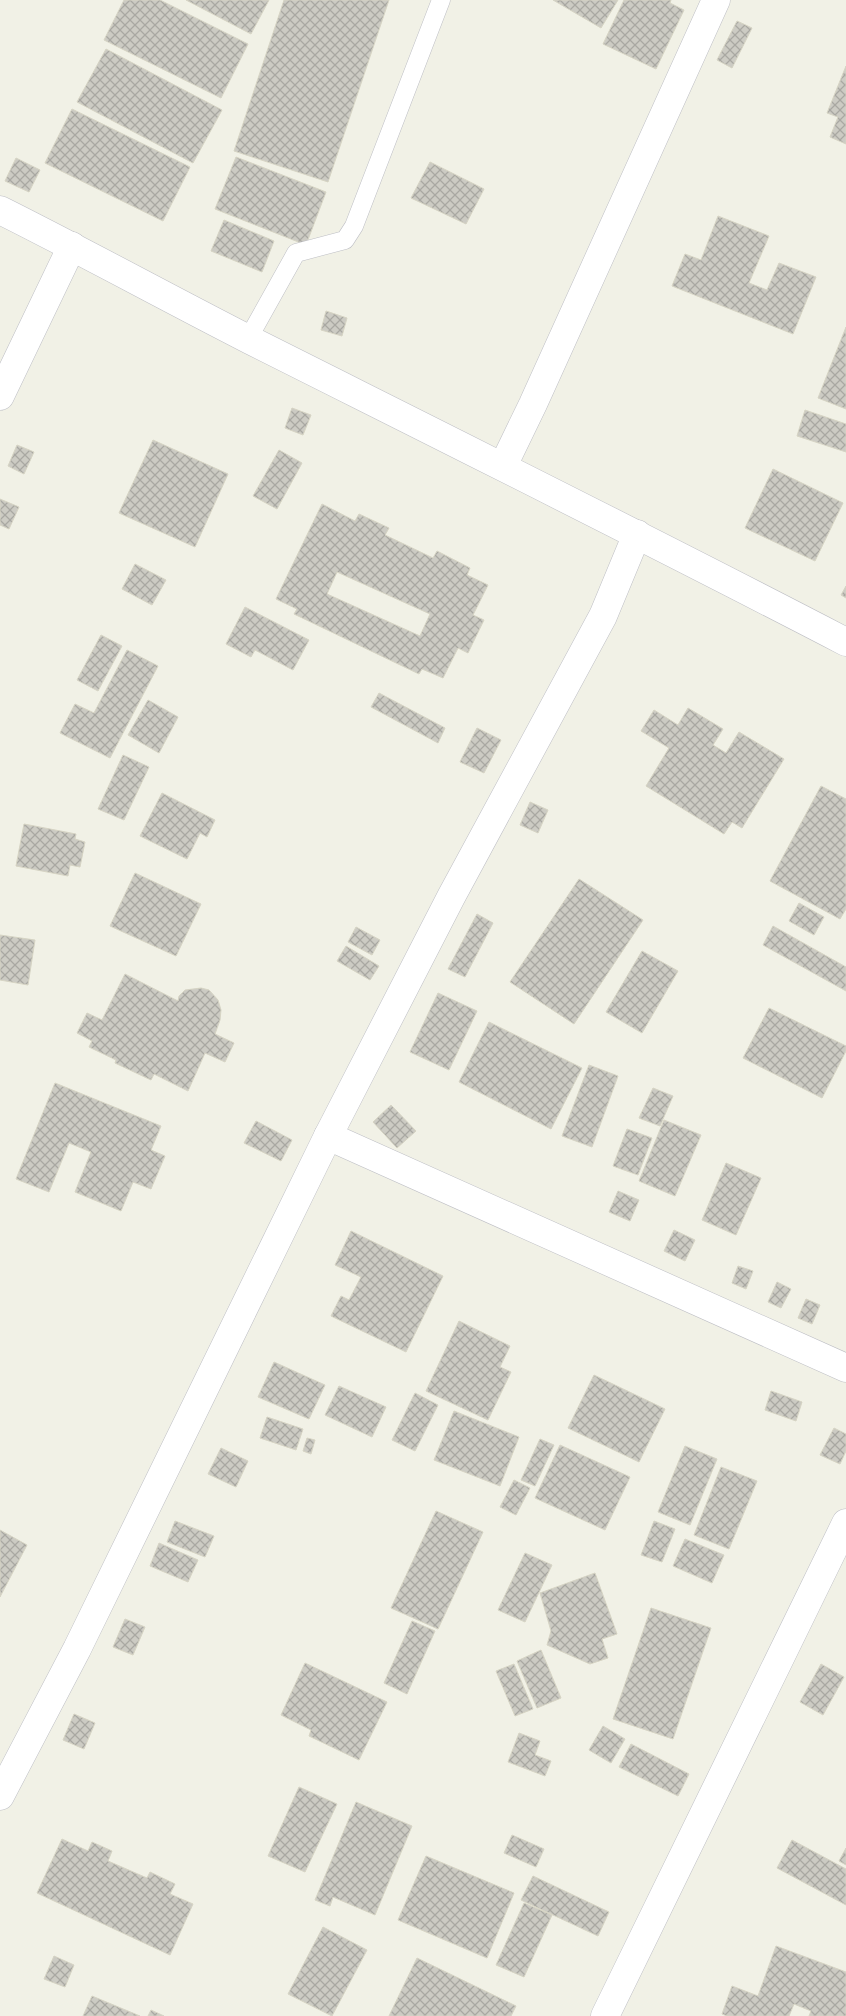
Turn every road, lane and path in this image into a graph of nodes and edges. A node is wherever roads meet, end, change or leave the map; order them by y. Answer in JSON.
{"nodes":[{"id":1,"x":441,"y":0,"type":"edge"},
{"id":2,"x":716,"y":0,"type":"edge"},
{"id":3,"x":0,"y":210,"type":"edge"},
{"id":4,"x":72,"y":246,"type":"junction"},
{"id":5,"x":248,"y":338,"type":"junction"},
{"id":6,"x":0,"y":396,"type":"edge"},
{"id":7,"x":503,"y":466,"type":"junction"},
{"id":8,"x":637,"y":534,"type":"junction"},
{"id":9,"x":846,"y":642,"type":"edge"},
{"id":10,"x":328,"y":1136,"type":"junction"},
{"id":11,"x":846,"y":1368,"type":"edge"},
{"id":12,"x":846,"y":1523,"type":"edge"},
{"id":13,"x":0,"y":1796,"type":"edge"},
{"id":14,"x":604,"y":2016,"type":"edge"}],
"edges":[{"from":1,"to":5,"type":"lane"},
{"from":2,"to":7,"type":"street"},
{"from":3,"to":4,"type":"street"},
{"from":4,"to":5,"type":"street"},
{"from":4,"to":6,"type":"street"},
{"from":5,"to":7,"type":"street"},
{"from":7,"to":8,"type":"street"},
{"from":8,"to":9,"type":"street"},
{"from":8,"to":10,"type":"street"},
{"from":10,"to":11,"type":"street"},
{"from":10,"to":13,"type":"street"},
{"from":12,"to":14,"type":"street"}]}
